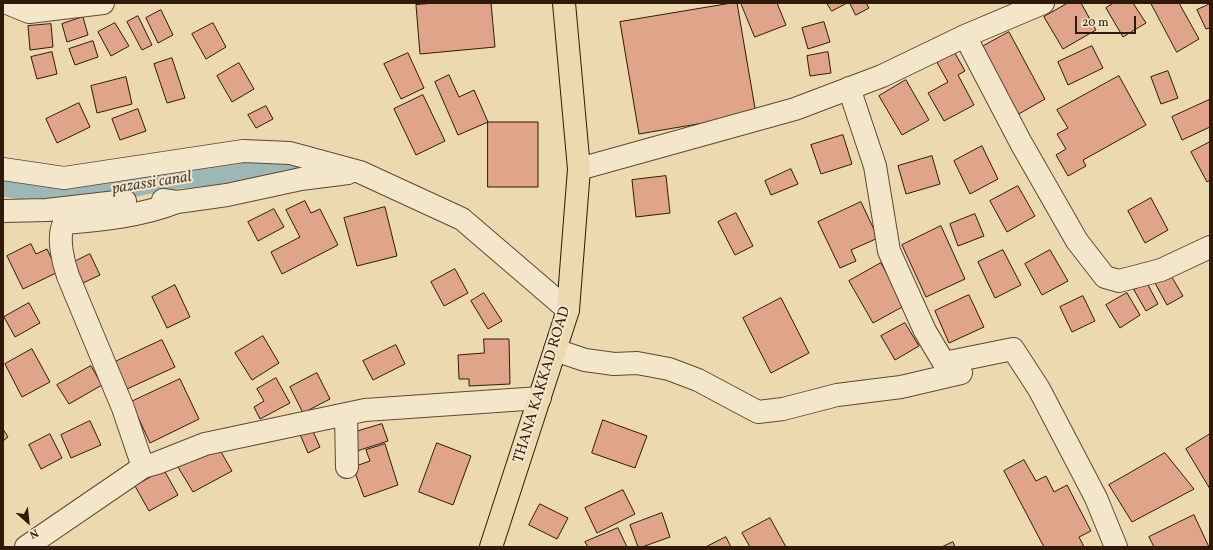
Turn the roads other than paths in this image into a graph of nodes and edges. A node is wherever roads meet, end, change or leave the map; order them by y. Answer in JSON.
{"nodes":[{"id":1,"x":7,"y":3,"type":"edge"},
{"id":2,"x":103,"y":3,"type":"edge"},
{"id":3,"x":564,"y":3,"type":"edge"},
{"id":4,"x":1043,"y":3,"type":"edge"},
{"id":5,"x":965,"y":36,"type":"junction"},
{"id":6,"x":849,"y":88,"type":"junction"},
{"id":7,"x":3,"y":169,"type":"edge"},
{"id":8,"x":579,"y":169,"type":"junction"},
{"id":9,"x":360,"y":172,"type":"junction"},
{"id":10,"x":177,"y":202,"type":"junction"},
{"id":11,"x":3,"y":211,"type":"edge"},
{"id":12,"x":1210,"y":247,"type":"edge"},
{"id":13,"x":568,"y":310,"type":"junction"},
{"id":14,"x":556,"y":350,"type":"junction"},
{"id":15,"x":944,"y":363,"type":"junction"},
{"id":16,"x":540,"y":398,"type":"junction"},
{"id":17,"x":346,"y":414,"type":"junction"},
{"id":18,"x":143,"y":467,"type":"junction"},
{"id":19,"x":347,"y":467,"type":"dead end"},
{"id":20,"x":26,"y":547,"type":"edge"},
{"id":21,"x":491,"y":547,"type":"edge"},
{"id":22,"x":1116,"y":547,"type":"edge"}],
"edges":[{"from":1,"to":2,"type":"street"},
{"from":3,"to":8,"type":"main road","name":"THANA KAKKAD ROAD"},
{"from":4,"to":5,"type":"street"},
{"from":5,"to":6,"type":"street"},
{"from":5,"to":12,"type":"street"},
{"from":6,"to":8,"type":"street"},
{"from":6,"to":15,"type":"street"},
{"from":7,"to":9,"type":"street"},
{"from":8,"to":13,"type":"main road","name":"THANA KAKKAD ROAD"},
{"from":9,"to":10,"type":"street"},
{"from":9,"to":13,"type":"street"},
{"from":10,"to":11,"type":"street"},
{"from":10,"to":18,"type":"street"},
{"from":13,"to":14,"type":"main road","name":"THANA KAKKAD ROAD"},
{"from":14,"to":15,"type":"street"},
{"from":14,"to":16,"type":"main road","name":"THANA KAKKAD ROAD"},
{"from":15,"to":22,"type":"street"},
{"from":16,"to":17,"type":"street"},
{"from":16,"to":21,"type":"main road","name":"THANA KAKKAD ROAD"},
{"from":17,"to":18,"type":"street"},
{"from":17,"to":19,"type":"street"},
{"from":18,"to":20,"type":"street"}]}
